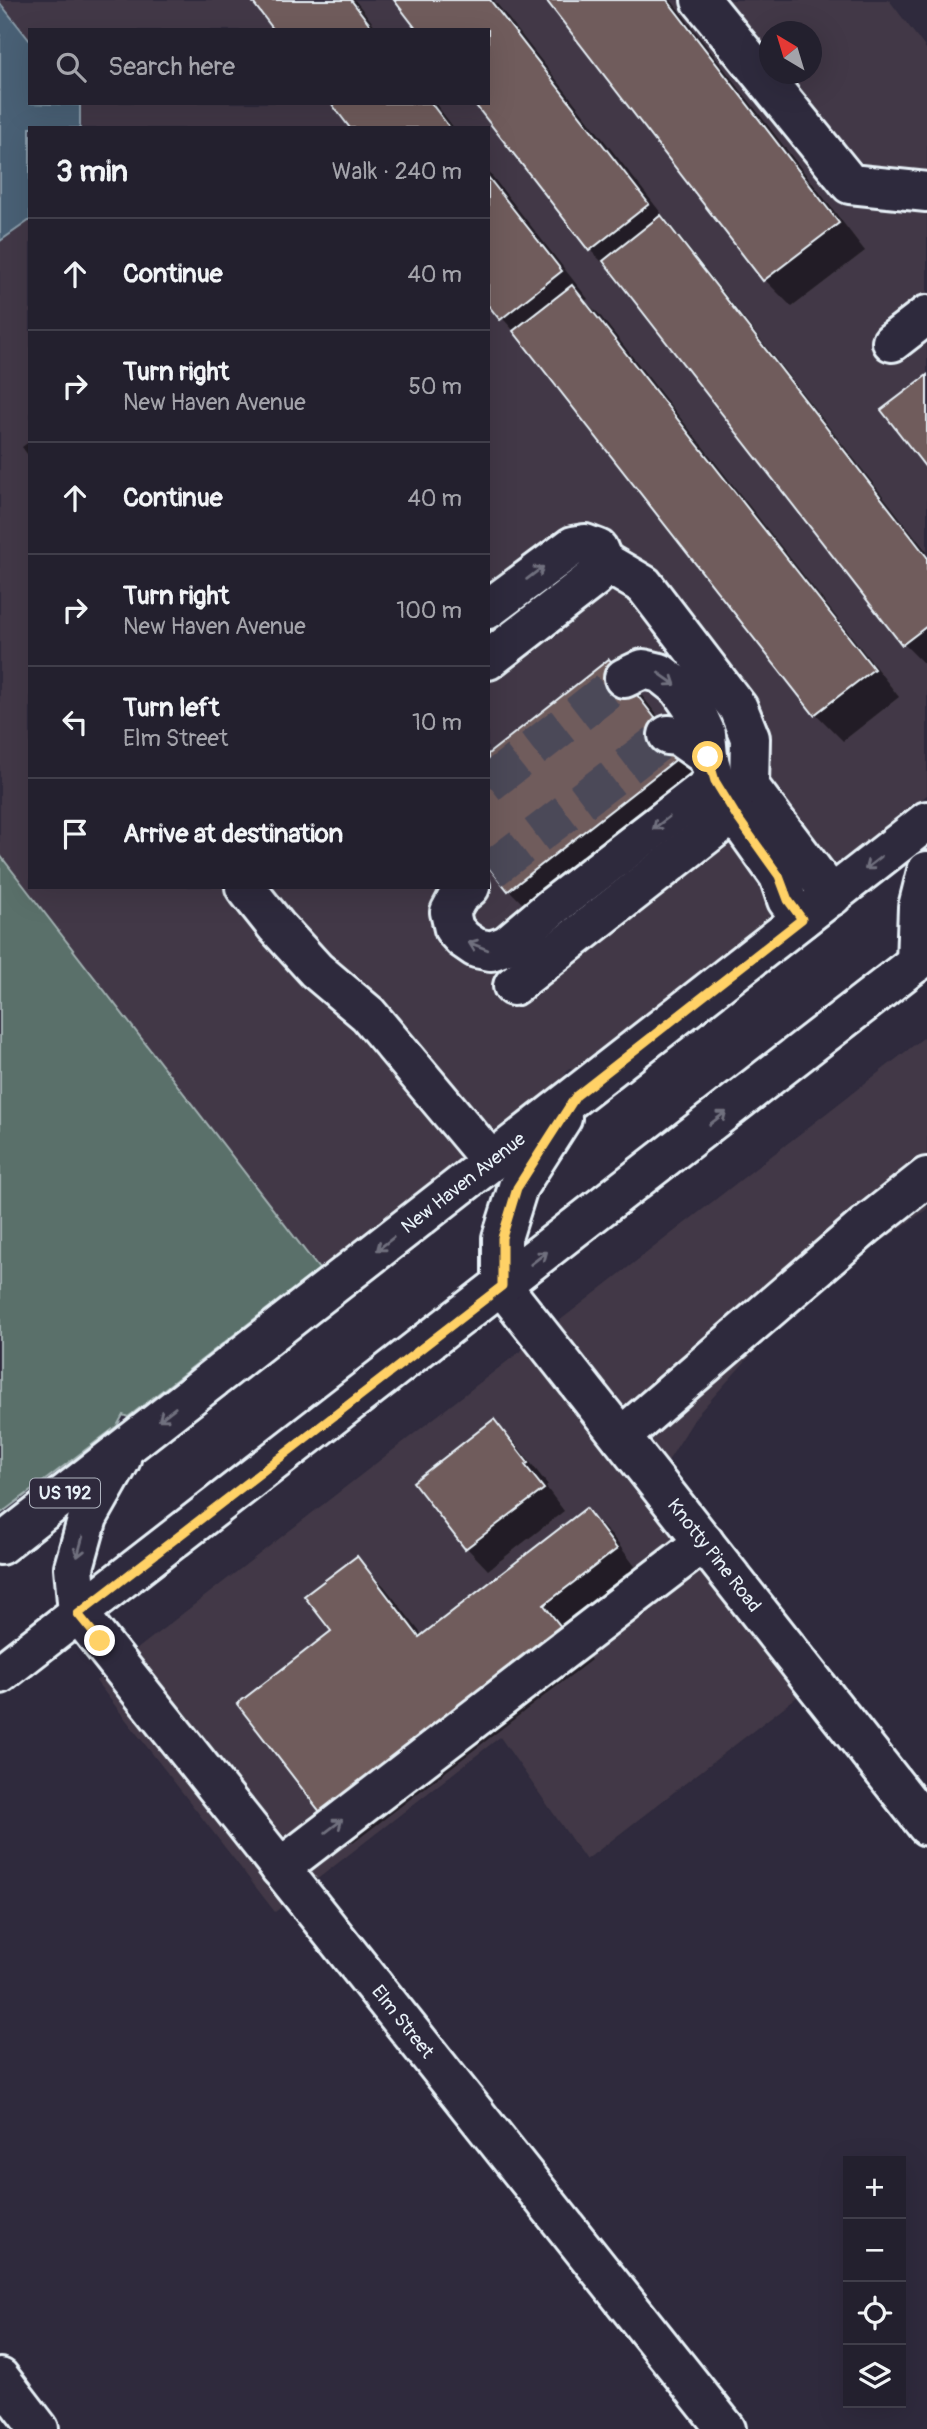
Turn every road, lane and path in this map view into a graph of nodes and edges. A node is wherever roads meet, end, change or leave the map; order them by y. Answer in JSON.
{"nodes":[{"id":1,"x":701,"y":0,"type":"edge"},
{"id":2,"x":927,"y":192,"type":"edge"},
{"id":3,"x":927,"y":315,"type":"edge"},
{"id":4,"x":892,"y":342,"type":"dead end"},
{"id":5,"x":616,"y":568,"type":"junction"},
{"id":6,"x":490,"y":608,"type":"edge"},
{"id":7,"x":490,"y":658,"type":"edge"},
{"id":8,"x":624,"y":678,"type":"tunnel mouth"},
{"id":9,"x":490,"y":683,"type":"edge"},
{"id":10,"x":719,"y":784,"type":"junction"},
{"id":11,"x":927,"y":821,"type":"edge"},
{"id":12,"x":927,"y":871,"type":"edge"},
{"id":13,"x":247,"y":889,"type":"edge"},
{"id":14,"x":468,"y":889,"type":"edge"},
{"id":15,"x":832,"y":896,"type":"junction"},
{"id":16,"x":802,"y":919,"type":"junction"},
{"id":17,"x":923,"y":964,"type":"edge"},
{"id":18,"x":513,"y":986,"type":"dead end"},
{"id":19,"x":576,"y":1096,"type":"junction"},
{"id":20,"x":491,"y":1161,"type":"junction"},
{"id":21,"x":927,"y":1177,"type":"edge"},
{"id":22,"x":502,"y":1286,"type":"junction"},
{"id":23,"x":621,"y":1437,"type":"junction"},
{"id":24,"x":131,"y":1442,"type":"junction"},
{"id":25,"x":704,"y":1542,"type":"junction"},
{"id":26,"x":0,"y":1545,"type":"edge"},
{"id":27,"x":78,"y":1614,"type":"junction"},
{"id":28,"x":0,"y":1674,"type":"edge"},
{"id":29,"x":927,"y":1826,"type":"edge"},
{"id":30,"x":280,"y":1868,"type":"junction"},
{"id":31,"x":0,"y":2378,"type":"edge"},
{"id":32,"x":39,"y":2429,"type":"edge"},
{"id":33,"x":726,"y":2429,"type":"edge"}],
"edges":[{"from":1,"to":2,"type":"main road"},
{"from":3,"to":4,"type":"main road"},
{"from":6,"to":5,"type":"main road","one_way":true},
{"from":5,"to":7,"type":"main road"},
{"from":5,"to":9,"type":"main road"},
{"from":5,"to":15,"type":"main road"},
{"from":8,"to":10,"type":"main road","one_way":true},
{"from":10,"to":14,"type":"main road","one_way":true},
{"from":10,"to":16,"type":"main road"},
{"from":10,"to":18,"type":"main road"},
{"from":11,"to":15,"type":"main road","name":"New Haven Avenue","number":"US 192","one_way":true},
{"from":12,"to":17,"type":"main road"},
{"from":13,"to":20,"type":"main road"},
{"from":15,"to":16,"type":"main road","name":"New Haven Avenue","number":"US 192"},
{"from":16,"to":19,"type":"main road","name":"New Haven Avenue","number":"US 192"},
{"from":22,"to":17,"type":"main road","one_way":true},
{"from":19,"to":20,"type":"main road","name":"New Haven Avenue","number":"US 192"},
{"from":19,"to":22,"type":"main road"},
{"from":20,"to":24,"type":"main road","name":"New Haven Avenue","number":"US 192","one_way":true},
{"from":21,"to":23,"type":"main road"},
{"from":22,"to":23,"type":"main road","name":"Knotty Pine Road"},
{"from":22,"to":27,"type":"main road"},
{"from":23,"to":25,"type":"main road","name":"Knotty Pine Road"},
{"from":24,"to":26,"type":"main road","name":"New Haven Avenue","number":"US 192"},
{"from":24,"to":27,"type":"main road","one_way":true},
{"from":25,"to":29,"type":"main road","name":"Knotty Pine Road"},
{"from":30,"to":25,"type":"main road","one_way":true},
{"from":27,"to":28,"type":"main road"},
{"from":27,"to":30,"type":"main road","name":"Elm Street"},
{"from":30,"to":33,"type":"main road","name":"Elm Street"},
{"from":31,"to":32,"type":"main road"}]}
